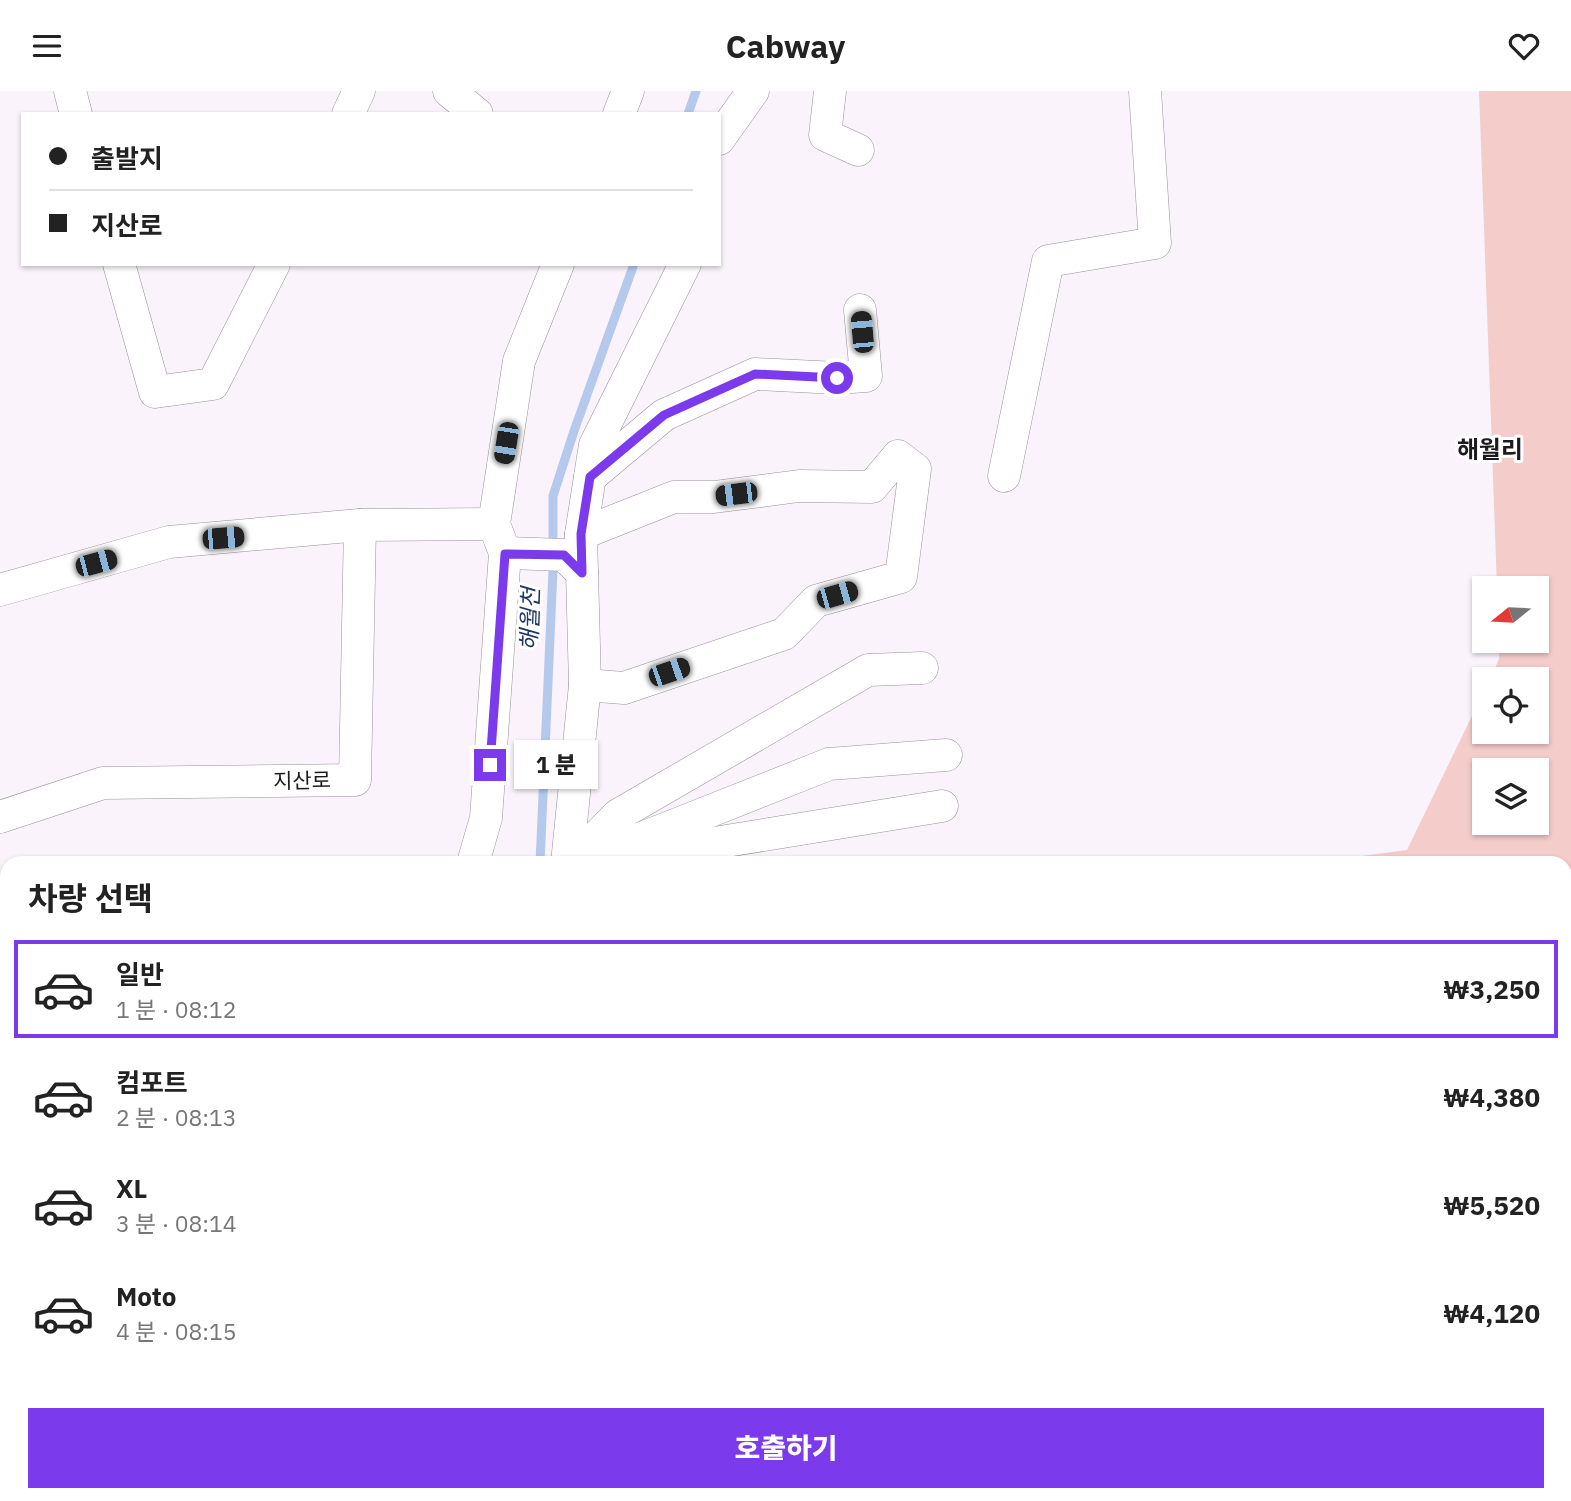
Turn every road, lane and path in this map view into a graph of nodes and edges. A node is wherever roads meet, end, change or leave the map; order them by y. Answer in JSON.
{"nodes":[{"id":1,"x":70,"y":91,"type":"edge"},
{"id":2,"x":359,"y":91,"type":"edge"},
{"id":3,"x":449,"y":91,"type":"edge"},
{"id":4,"x":628,"y":91,"type":"edge"},
{"id":5,"x":753,"y":91,"type":"edge"},
{"id":6,"x":830,"y":91,"type":"edge"},
{"id":7,"x":1145,"y":91,"type":"edge"},
{"id":8,"x":75,"y":112,"type":"edge"},
{"id":9,"x":349,"y":112,"type":"edge"},
{"id":10,"x":475,"y":112,"type":"edge"},
{"id":11,"x":619,"y":112,"type":"edge"},
{"id":12,"x":721,"y":136,"type":"edge"},
{"id":13,"x":858,"y":150,"type":"dead end"},
{"id":14,"x":120,"y":266,"type":"edge"},
{"id":15,"x":273,"y":266,"type":"edge"},
{"id":16,"x":557,"y":266,"type":"edge"},
{"id":17,"x":684,"y":266,"type":"edge"},
{"id":18,"x":860,"y":310,"type":"dead end"},
{"id":19,"x":1004,"y":476,"type":"dead end"},
{"id":20,"x":590,"y":477,"type":"junction"},
{"id":21,"x":494,"y":524,"type":"junction"},
{"id":22,"x":360,"y":525,"type":"junction"},
{"id":23,"x":575,"y":554,"type":"junction"},
{"id":24,"x":518,"y":555,"type":"junction"},
{"id":25,"x":0,"y":590,"type":"edge"},
{"id":26,"x":922,"y":668,"type":"dead end"},
{"id":27,"x":585,"y":685,"type":"junction"},
{"id":28,"x":946,"y":755,"type":"dead end"},
{"id":29,"x":942,"y":806,"type":"dead end"},
{"id":30,"x":0,"y":817,"type":"edge"},
{"id":31,"x":475,"y":856,"type":"edge"},
{"id":32,"x":570,"y":856,"type":"edge"},
{"id":33,"x":576,"y":856,"type":"edge"},
{"id":34,"x":597,"y":856,"type":"edge"},
{"id":35,"x":638,"y":856,"type":"edge"}],
"edges":[{"from":1,"to":8,"type":"street"},
{"from":2,"to":9,"type":"street"},
{"from":3,"to":10,"type":"street"},
{"from":4,"to":11,"type":"street"},
{"from":5,"to":12,"type":"street"},
{"from":6,"to":13,"type":"street"},
{"from":7,"to":19,"type":"street"},
{"from":14,"to":15,"type":"street"},
{"from":16,"to":21,"type":"street"},
{"from":17,"to":20,"type":"street"},
{"from":18,"to":20,"type":"street"},
{"from":20,"to":23,"type":"street"},
{"from":21,"to":22,"type":"street"},
{"from":21,"to":24,"type":"street"},
{"from":22,"to":25,"type":"street"},
{"from":22,"to":30,"type":"street","name":"지산로"},
{"from":23,"to":24,"type":"street"},
{"from":23,"to":27,"type":"street"},
{"from":23,"to":27,"type":"street"},
{"from":24,"to":31,"type":"street"},
{"from":26,"to":33,"type":"street"},
{"from":27,"to":32,"type":"street"},
{"from":28,"to":34,"type":"street"},
{"from":29,"to":35,"type":"street"}]}
